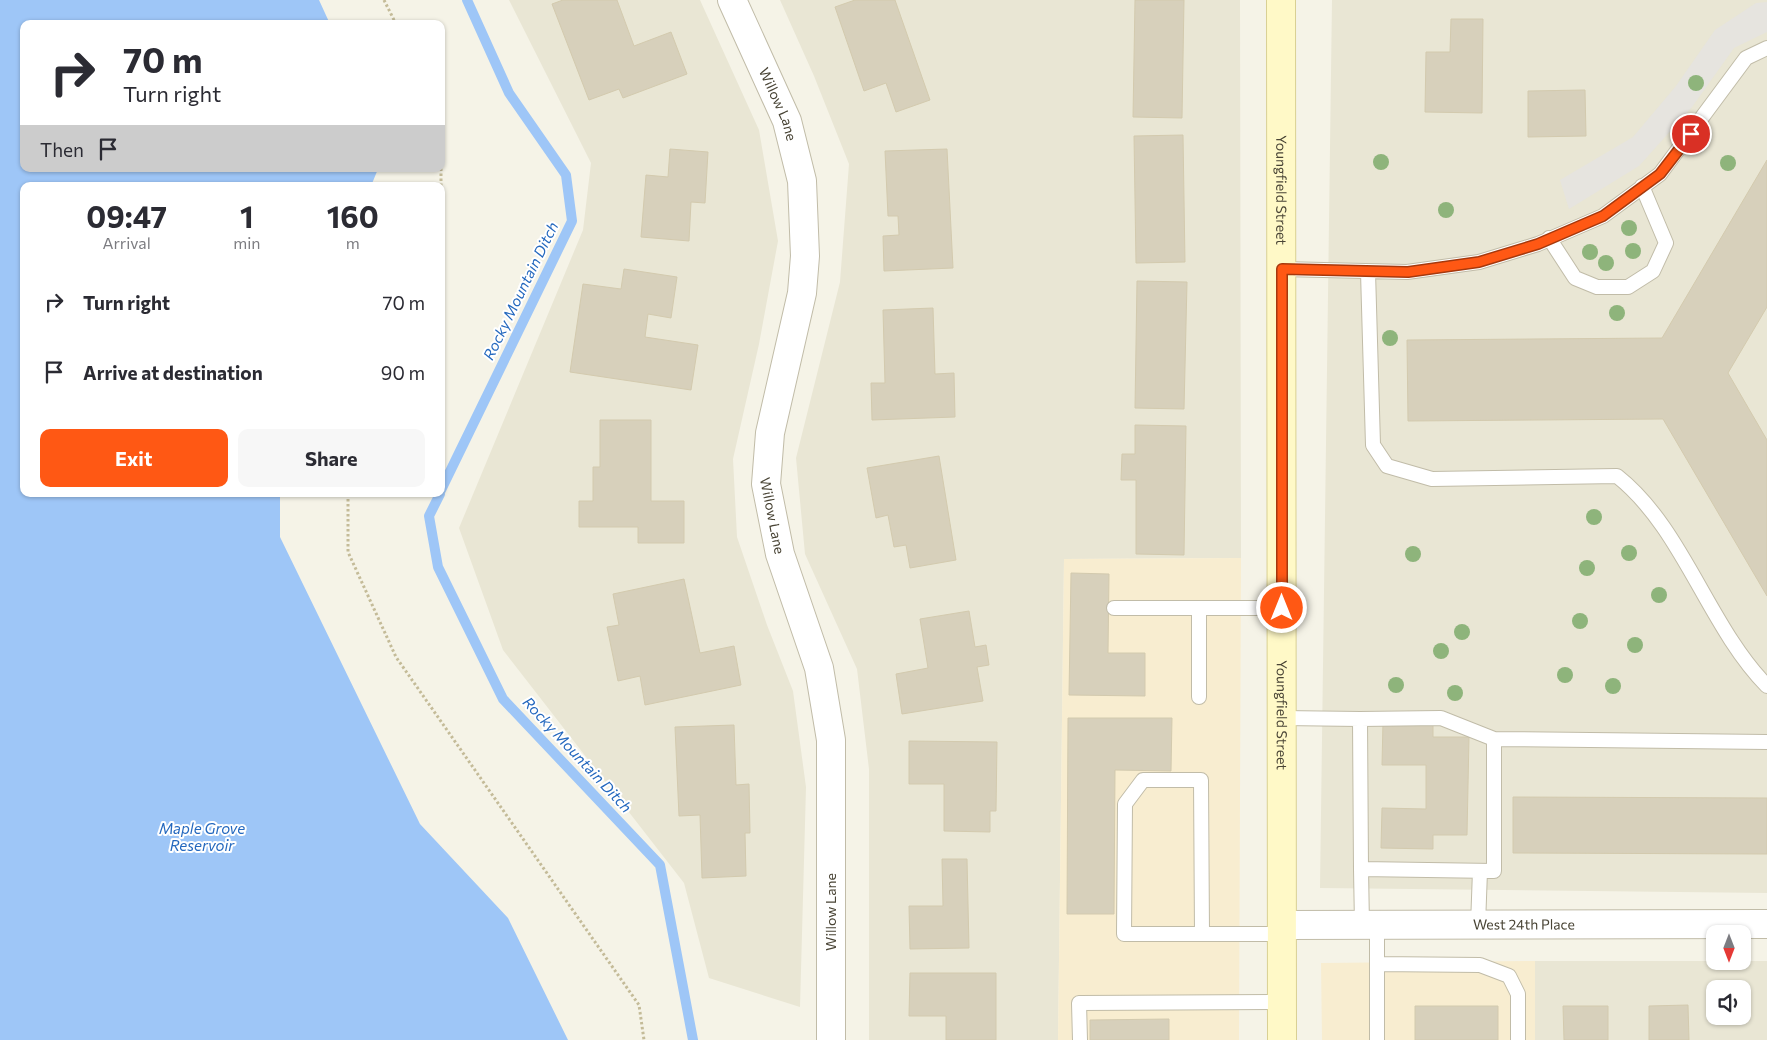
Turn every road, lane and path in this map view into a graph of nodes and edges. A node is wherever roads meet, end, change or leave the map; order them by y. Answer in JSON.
{"nodes":[{"id":1,"x":384,"y":0,"type":"edge"},
{"id":2,"x":732,"y":0,"type":"edge"},
{"id":3,"x":1281,"y":0,"type":"edge"},
{"id":4,"x":394,"y":20,"type":"edge"},
{"id":5,"x":1767,"y":48,"type":"edge"},
{"id":6,"x":1642,"y":186,"type":"junction"},
{"id":7,"x":1549,"y":238,"type":"junction"},
{"id":8,"x":1282,"y":269,"type":"junction"},
{"id":9,"x":1368,"y":272,"type":"junction"},
{"id":10,"x":348,"y":497,"type":"edge"},
{"id":11,"x":1114,"y":608,"type":"dead end"},
{"id":12,"x":1199,"y":608,"type":"junction"},
{"id":13,"x":1282,"y":608,"type":"junction"},
{"id":14,"x":1767,"y":686,"type":"edge"},
{"id":15,"x":1199,"y":697,"type":"dead end"},
{"id":16,"x":1282,"y":718,"type":"junction"},
{"id":17,"x":1360,"y":719,"type":"junction"},
{"id":18,"x":1494,"y":739,"type":"junction"},
{"id":19,"x":1767,"y":742,"type":"edge"},
{"id":20,"x":1361,"y":869,"type":"junction"},
{"id":21,"x":1480,"y":871,"type":"junction"},
{"id":22,"x":1767,"y":924,"type":"edge"},
{"id":23,"x":1370,"y":925,"type":"junction"},
{"id":24,"x":1478,"y":925,"type":"junction"},
{"id":25,"x":1282,"y":929,"type":"junction"},
{"id":26,"x":1202,"y":934,"type":"junction"},
{"id":27,"x":1377,"y":964,"type":"junction"},
{"id":28,"x":1282,"y":1002,"type":"junction"},
{"id":29,"x":644,"y":1040,"type":"edge"},
{"id":30,"x":831,"y":1040,"type":"edge"},
{"id":31,"x":1080,"y":1040,"type":"edge"},
{"id":32,"x":1282,"y":1040,"type":"edge"},
{"id":33,"x":1377,"y":1040,"type":"edge"},
{"id":34,"x":1518,"y":1040,"type":"edge"}],
"edges":[{"from":1,"to":4,"type":"path"},
{"from":2,"to":30,"type":"street","name":"Willow Lane"},
{"from":3,"to":8,"type":"street","name":"Youngfield Street"},
{"from":5,"to":6,"type":"lane"},
{"from":6,"to":7,"type":"lane"},
{"from":6,"to":7,"type":"lane"},
{"from":7,"to":9,"type":"lane"},
{"from":8,"to":9,"type":"lane"},
{"from":8,"to":13,"type":"street","name":"Youngfield Street"},
{"from":9,"to":14,"type":"lane"},
{"from":10,"to":29,"type":"path"},
{"from":11,"to":12,"type":"lane"},
{"from":12,"to":13,"type":"lane"},
{"from":12,"to":15,"type":"lane"},
{"from":13,"to":16,"type":"street","name":"Youngfield Street"},
{"from":16,"to":17,"type":"lane"},
{"from":16,"to":25,"type":"street","name":"Youngfield Street"},
{"from":17,"to":18,"type":"lane"},
{"from":17,"to":20,"type":"lane"},
{"from":18,"to":19,"type":"lane"},
{"from":18,"to":21,"type":"lane"},
{"from":20,"to":21,"type":"lane"},
{"from":20,"to":23,"type":"lane"},
{"from":21,"to":24,"type":"lane"},
{"from":22,"to":24,"type":"street","name":"West 24th Place"},
{"from":23,"to":24,"type":"street","name":"West 24th Place"},
{"from":23,"to":25,"type":"street","name":"West 24th Place"},
{"from":23,"to":27,"type":"lane"},
{"from":25,"to":26,"type":"lane"},
{"from":25,"to":28,"type":"street","name":"Youngfield Street"},
{"from":26,"to":26,"type":"lane"},
{"from":27,"to":33,"type":"lane"},
{"from":27,"to":34,"type":"lane"},
{"from":28,"to":31,"type":"lane"},
{"from":28,"to":32,"type":"street","name":"Youngfield Street"}]}
